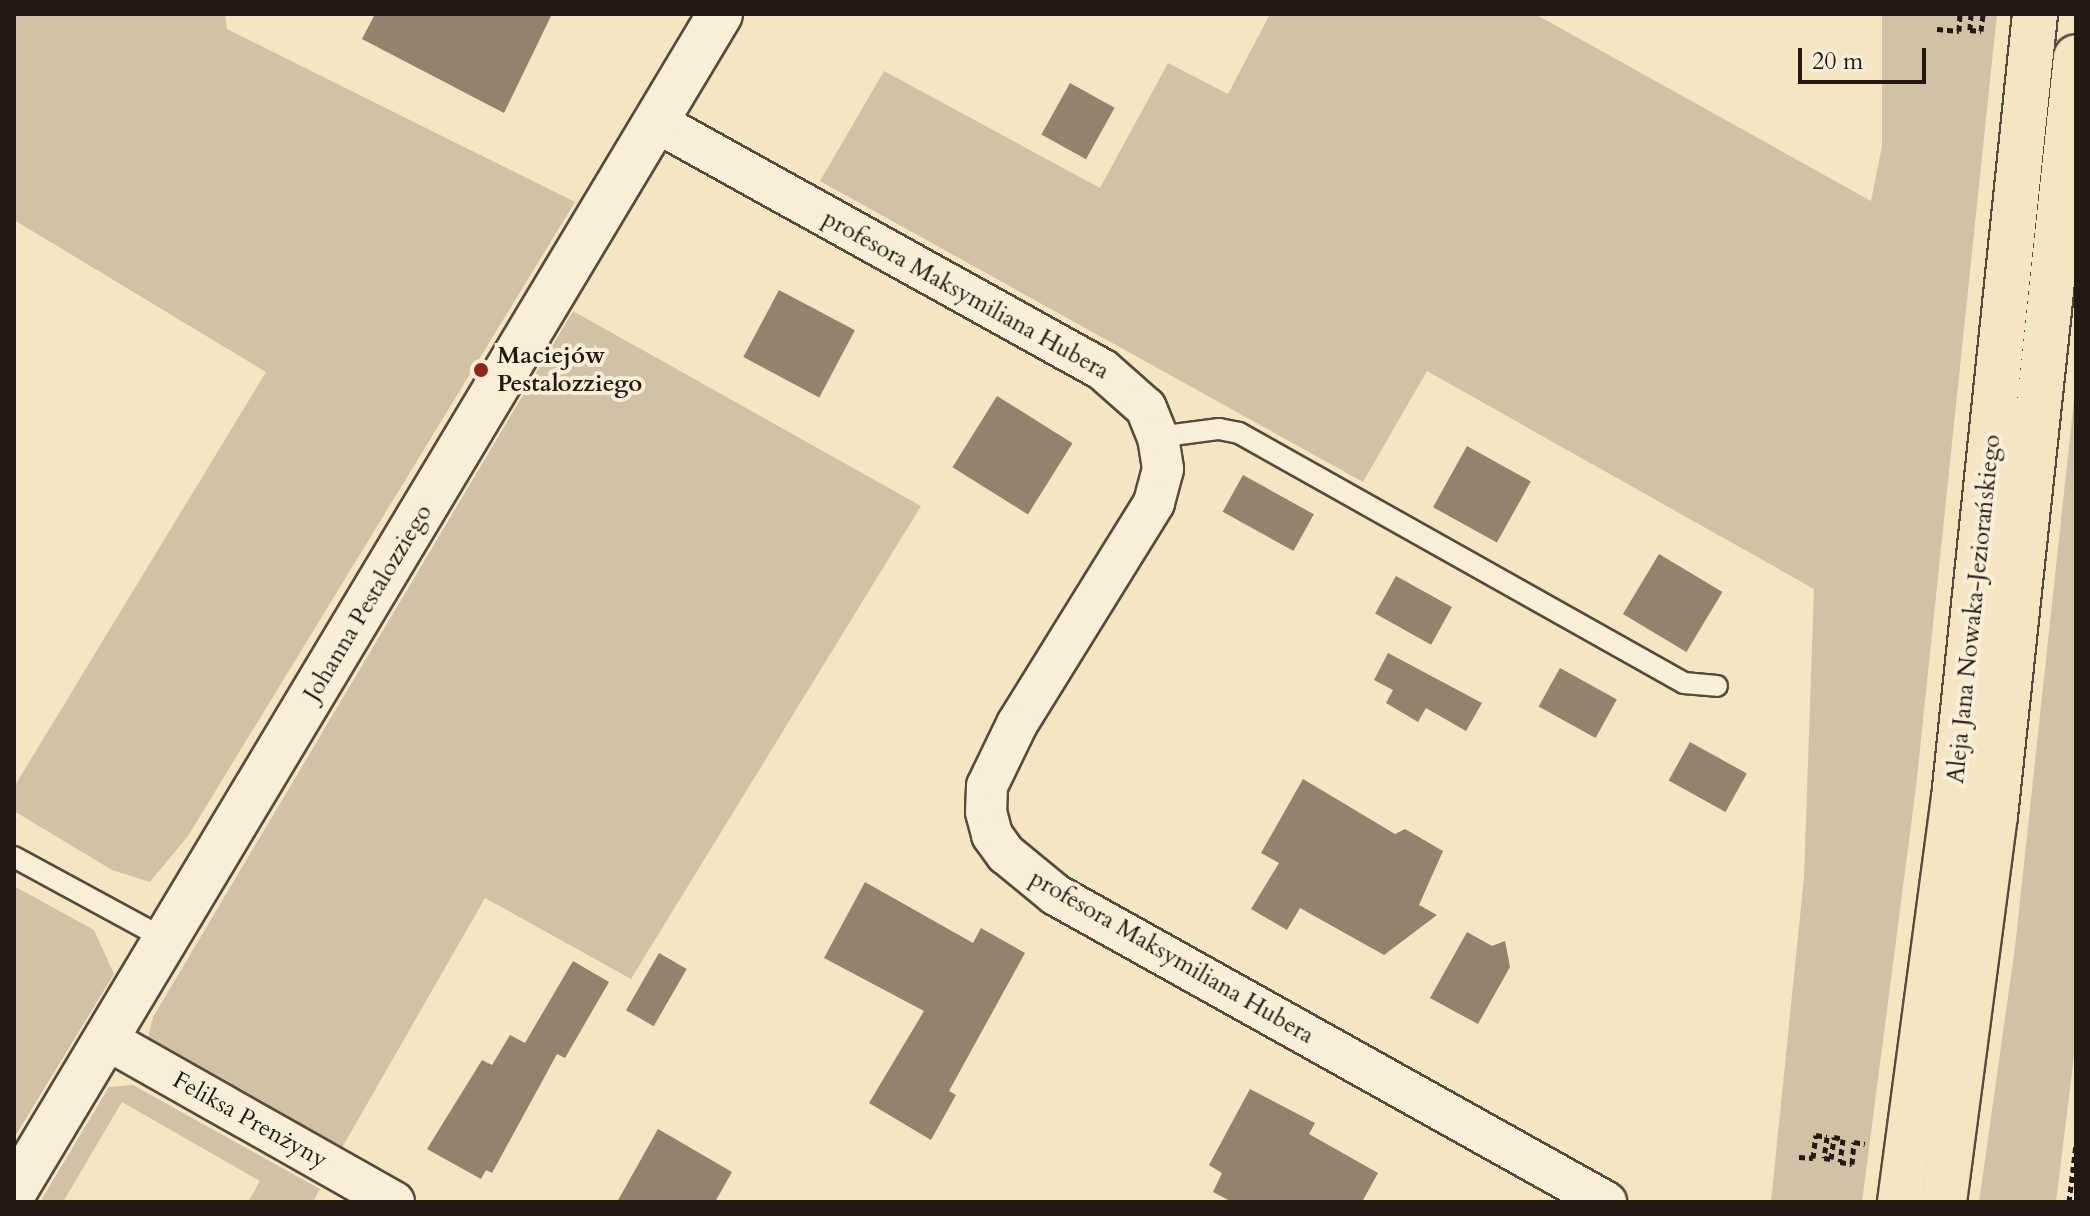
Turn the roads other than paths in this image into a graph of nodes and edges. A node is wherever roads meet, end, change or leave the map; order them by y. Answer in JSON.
{"nodes":[{"id":1,"x":720,"y":14,"type":"edge"},
{"id":2,"x":2035,"y":14,"type":"edge"},
{"id":3,"x":2076,"y":57,"type":"edge"},
{"id":4,"x":656,"y":122,"type":"junction"},
{"id":5,"x":1158,"y":437,"type":"junction"},
{"id":6,"x":1717,"y":686,"type":"dead end"},
{"id":7,"x":14,"y":857,"type":"edge"},
{"id":8,"x":165,"y":939,"type":"junction"},
{"id":9,"x":106,"y":1039,"type":"junction"},
{"id":10,"x":14,"y":1192,"type":"edge"},
{"id":11,"x":394,"y":1202,"type":"edge"},
{"id":12,"x":1606,"y":1202,"type":"edge"},
{"id":13,"x":1900,"y":1202,"type":"edge"},
{"id":14,"x":1944,"y":1202,"type":"edge"}],
"edges":[{"from":1,"to":4,"type":"street","name":"Johanna Pestalozziego"},
{"from":2,"to":13,"type":"main road","name":"Aleja Jana Nowaka-Jeziorańskiego"},
{"from":3,"to":14,"type":"main road","name":"Aleja Jana Nowaka-Jeziorańskiego"},
{"from":4,"to":5,"type":"street","name":"profesora Maksymiliana Hubera"},
{"from":4,"to":8,"type":"street","name":"Johanna Pestalozziego"},
{"from":5,"to":6,"type":"lane"},
{"from":5,"to":12,"type":"street","name":"profesora Maksymiliana Hubera"},
{"from":7,"to":8,"type":"lane"},
{"from":8,"to":9,"type":"street","name":"Johanna Pestalozziego"},
{"from":9,"to":10,"type":"street","name":"Johanna Pestalozziego"},
{"from":9,"to":11,"type":"street","name":"Feliksa Prenżyny"}]}
